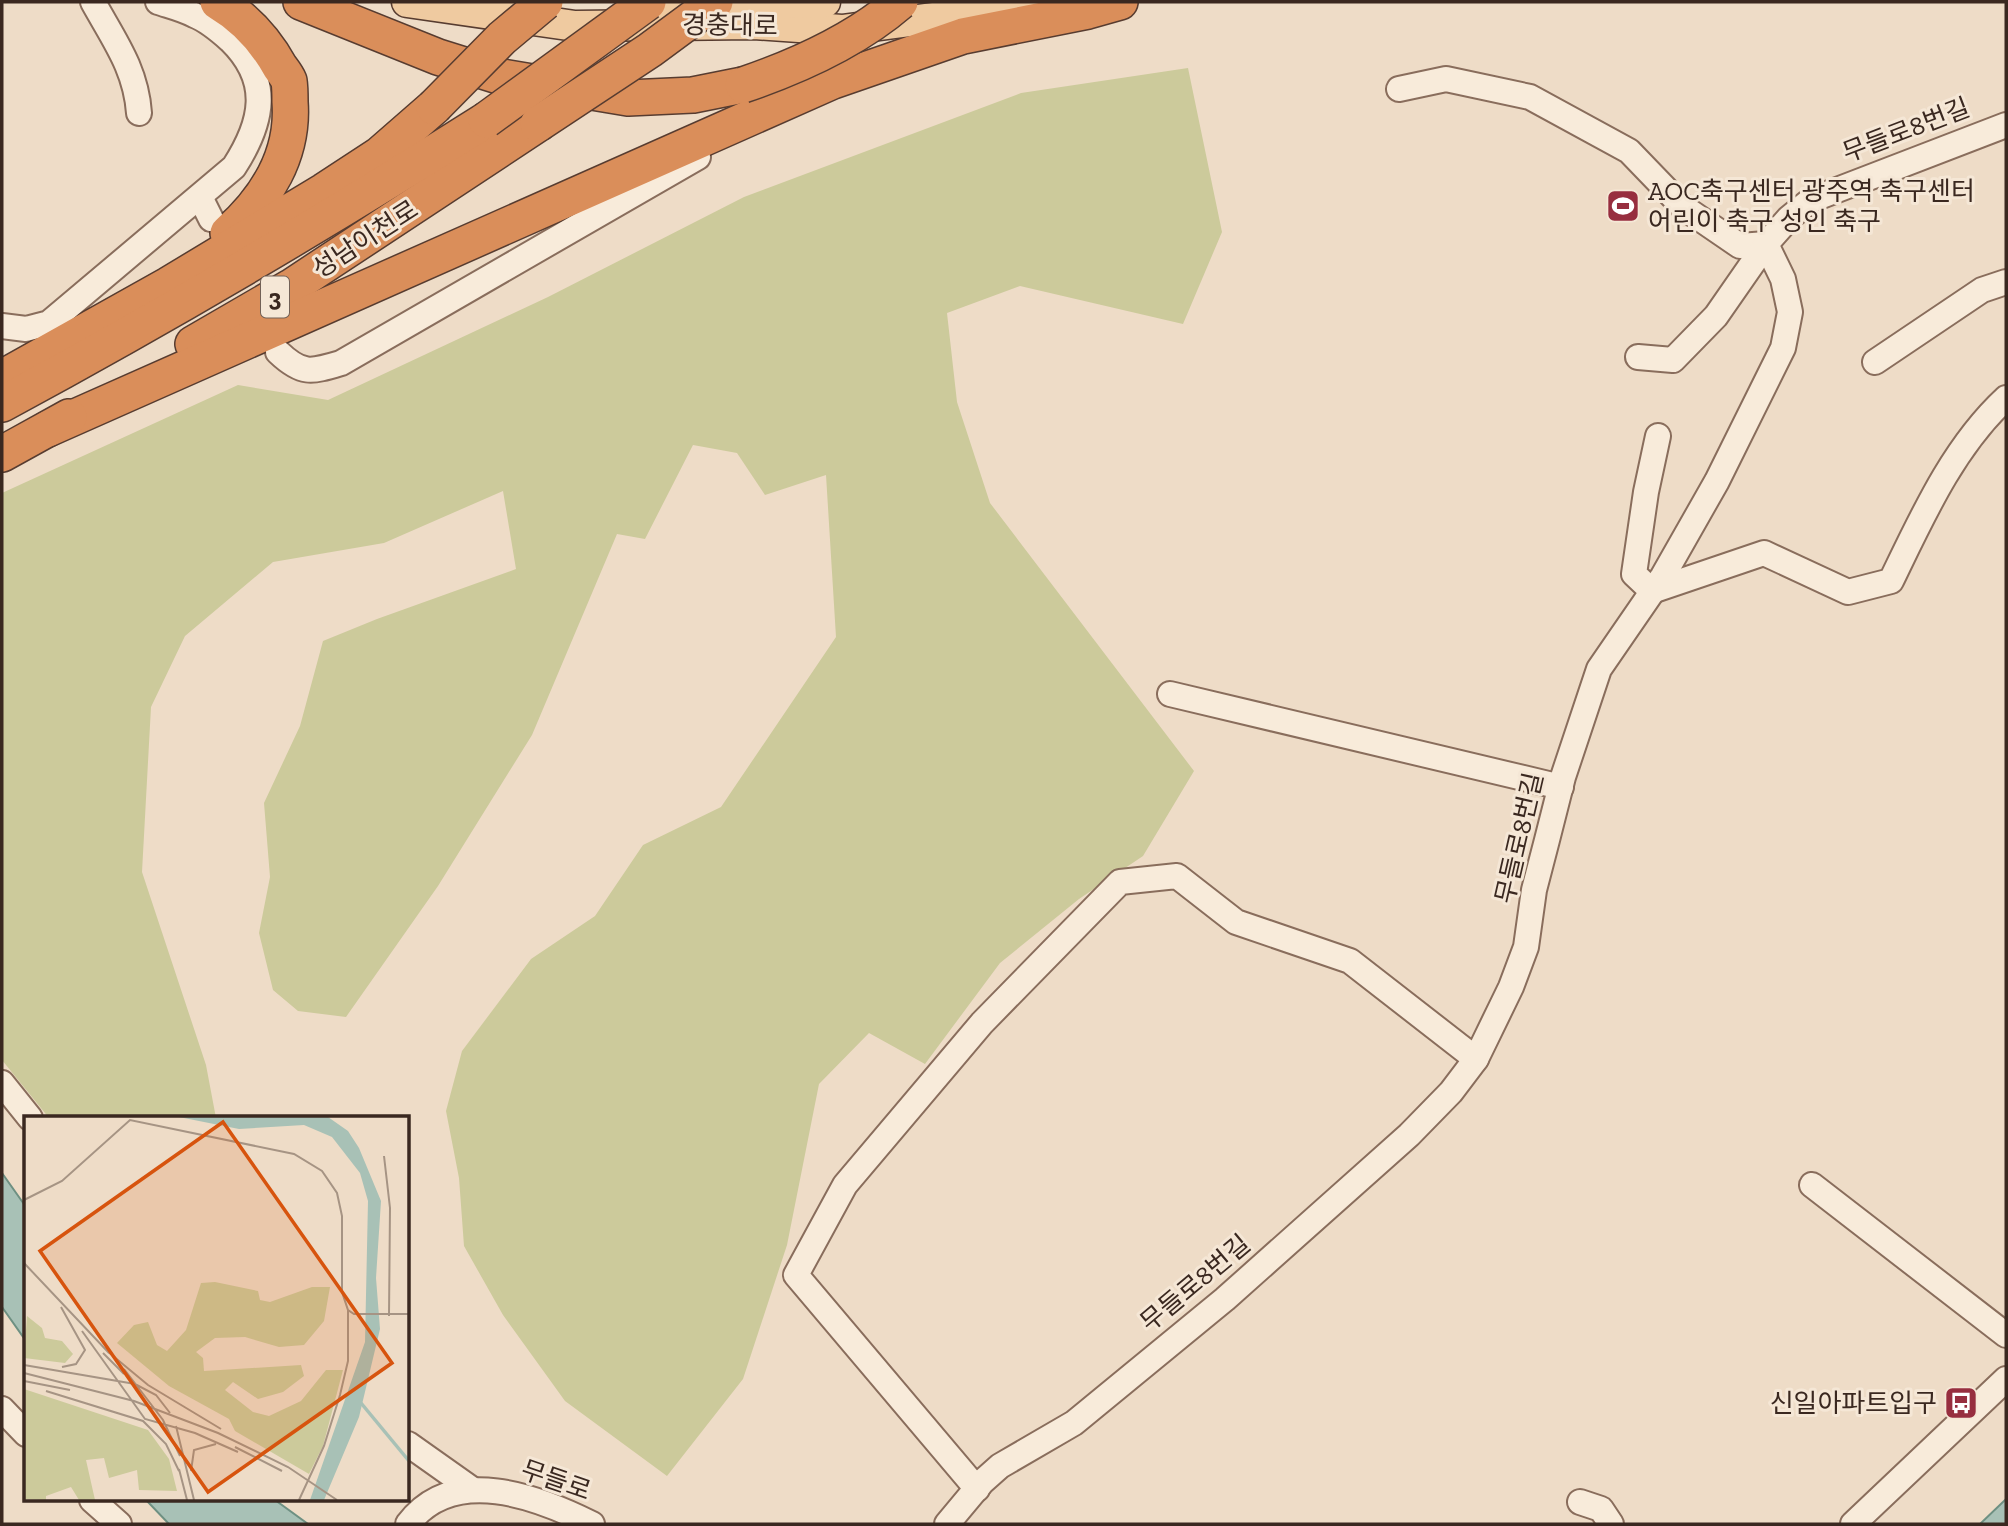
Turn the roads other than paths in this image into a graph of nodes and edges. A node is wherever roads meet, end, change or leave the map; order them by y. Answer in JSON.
{"nodes":[{"id":1,"x":93,"y":2,"type":"edge"},
{"id":2,"x":158,"y":2,"type":"edge"},
{"id":3,"x":218,"y":2,"type":"edge"},
{"id":4,"x":301,"y":2,"type":"edge"},
{"id":5,"x":407,"y":2,"type":"edge"},
{"id":6,"x":545,"y":2,"type":"edge"},
{"id":7,"x":649,"y":2,"type":"edge"},
{"id":8,"x":715,"y":2,"type":"edge"},
{"id":9,"x":825,"y":2,"type":"edge"},
{"id":10,"x":900,"y":2,"type":"edge"},
{"id":11,"x":1054,"y":2,"type":"edge"},
{"id":12,"x":1120,"y":2,"type":"edge"},
{"id":13,"x":833,"y":81,"type":"junction"},
{"id":14,"x":1399,"y":89,"type":"dead end"},
{"id":15,"x":139,"y":113,"type":"dead end"},
{"id":16,"x":2006,"y":125,"type":"edge"},
{"id":17,"x":1766,"y":244,"type":"junction"},
{"id":18,"x":2006,"y":282,"type":"edge"},
{"id":19,"x":168,"y":285,"type":"junction"},
{"id":20,"x":2,"y":326,"type":"edge"},
{"id":21,"x":278,"y":352,"type":"dead end"},
{"id":22,"x":1638,"y":357,"type":"dead end"},
{"id":23,"x":1875,"y":362,"type":"dead end"},
{"id":24,"x":2,"y":378,"type":"edge"},
{"id":25,"x":2006,"y":398,"type":"edge"},
{"id":26,"x":2,"y":404,"type":"edge"},
{"id":27,"x":48,"y":429,"type":"junction"},
{"id":28,"x":1658,"y":436,"type":"dead end"},
{"id":29,"x":2,"y":454,"type":"edge"},
{"id":30,"x":1652,"y":591,"type":"junction"},
{"id":31,"x":1170,"y":694,"type":"dead end"},
{"id":32,"x":1560,"y":787,"type":"junction"},
{"id":33,"x":1476,"y":1059,"type":"junction"},
{"id":34,"x":2,"y":1083,"type":"edge"},
{"id":35,"x":28,"y":1116,"type":"edge"},
{"id":36,"x":1812,"y":1185,"type":"dead end"},
{"id":37,"x":2006,"y":1335,"type":"edge"},
{"id":38,"x":2006,"y":1379,"type":"edge"},
{"id":39,"x":2,"y":1409,"type":"edge"},
{"id":40,"x":24,"y":1432,"type":"edge"},
{"id":41,"x":410,"y":1445,"type":"edge"},
{"id":42,"x":976,"y":1489,"type":"junction"},
{"id":43,"x":473,"y":1490,"type":"junction"},
{"id":44,"x":94,"y":1502,"type":"edge"},
{"id":45,"x":1580,"y":1502,"type":"dead end"},
{"id":46,"x":413,"y":1517,"type":"edge"},
{"id":47,"x":119,"y":1524,"type":"edge"},
{"id":48,"x":592,"y":1524,"type":"edge"},
{"id":49,"x":947,"y":1524,"type":"edge"},
{"id":50,"x":1611,"y":1524,"type":"edge"},
{"id":51,"x":1853,"y":1524,"type":"edge"}],
"edges":[{"from":1,"to":15,"type":"street"},
{"from":2,"to":20,"type":"street"},
{"from":3,"to":19,"type":"highway"},
{"from":4,"to":10,"type":"highway","bridge":true},
{"from":5,"to":11,"type":"main road","name":"경충대로"},
{"from":6,"to":19,"type":"highway","bridge":true},
{"from":7,"to":9,"type":"main road","name":"경충대로"},
{"from":7,"to":26,"type":"highway","name":"성남이천로","number":"3","bridge":true},
{"from":8,"to":27,"type":"highway","name":"성남이천로","number":"3","bridge":true},
{"from":12,"to":13,"type":"highway"},
{"from":13,"to":21,"type":"street"},
{"from":13,"to":27,"type":"highway"},
{"from":14,"to":17,"type":"street"},
{"from":16,"to":17,"type":"street","name":"무들로8번길"},
{"from":17,"to":22,"type":"street"},
{"from":17,"to":30,"type":"street","name":"무들로8번길"},
{"from":18,"to":23,"type":"street"},
{"from":19,"to":24,"type":"highway"},
{"from":25,"to":30,"type":"street"},
{"from":27,"to":29,"type":"highway","name":"성남이천로","number":"3"},
{"from":28,"to":30,"type":"street"},
{"from":30,"to":32,"type":"street","name":"무들로8번길"},
{"from":31,"to":32,"type":"street"},
{"from":32,"to":33,"type":"street","name":"무들로8번길"},
{"from":33,"to":42,"type":"street","name":"무들로8번길"},
{"from":33,"to":42,"type":"street"},
{"from":34,"to":35,"type":"street"},
{"from":36,"to":37,"type":"street"},
{"from":38,"to":51,"type":"street"},
{"from":39,"to":40,"type":"street"},
{"from":41,"to":43,"type":"street"},
{"from":42,"to":49,"type":"street","name":"무들로8번길"},
{"from":43,"to":46,"type":"street","name":"무들로"},
{"from":43,"to":48,"type":"street","name":"무들로"},
{"from":44,"to":47,"type":"street"},
{"from":45,"to":50,"type":"street"}]}
